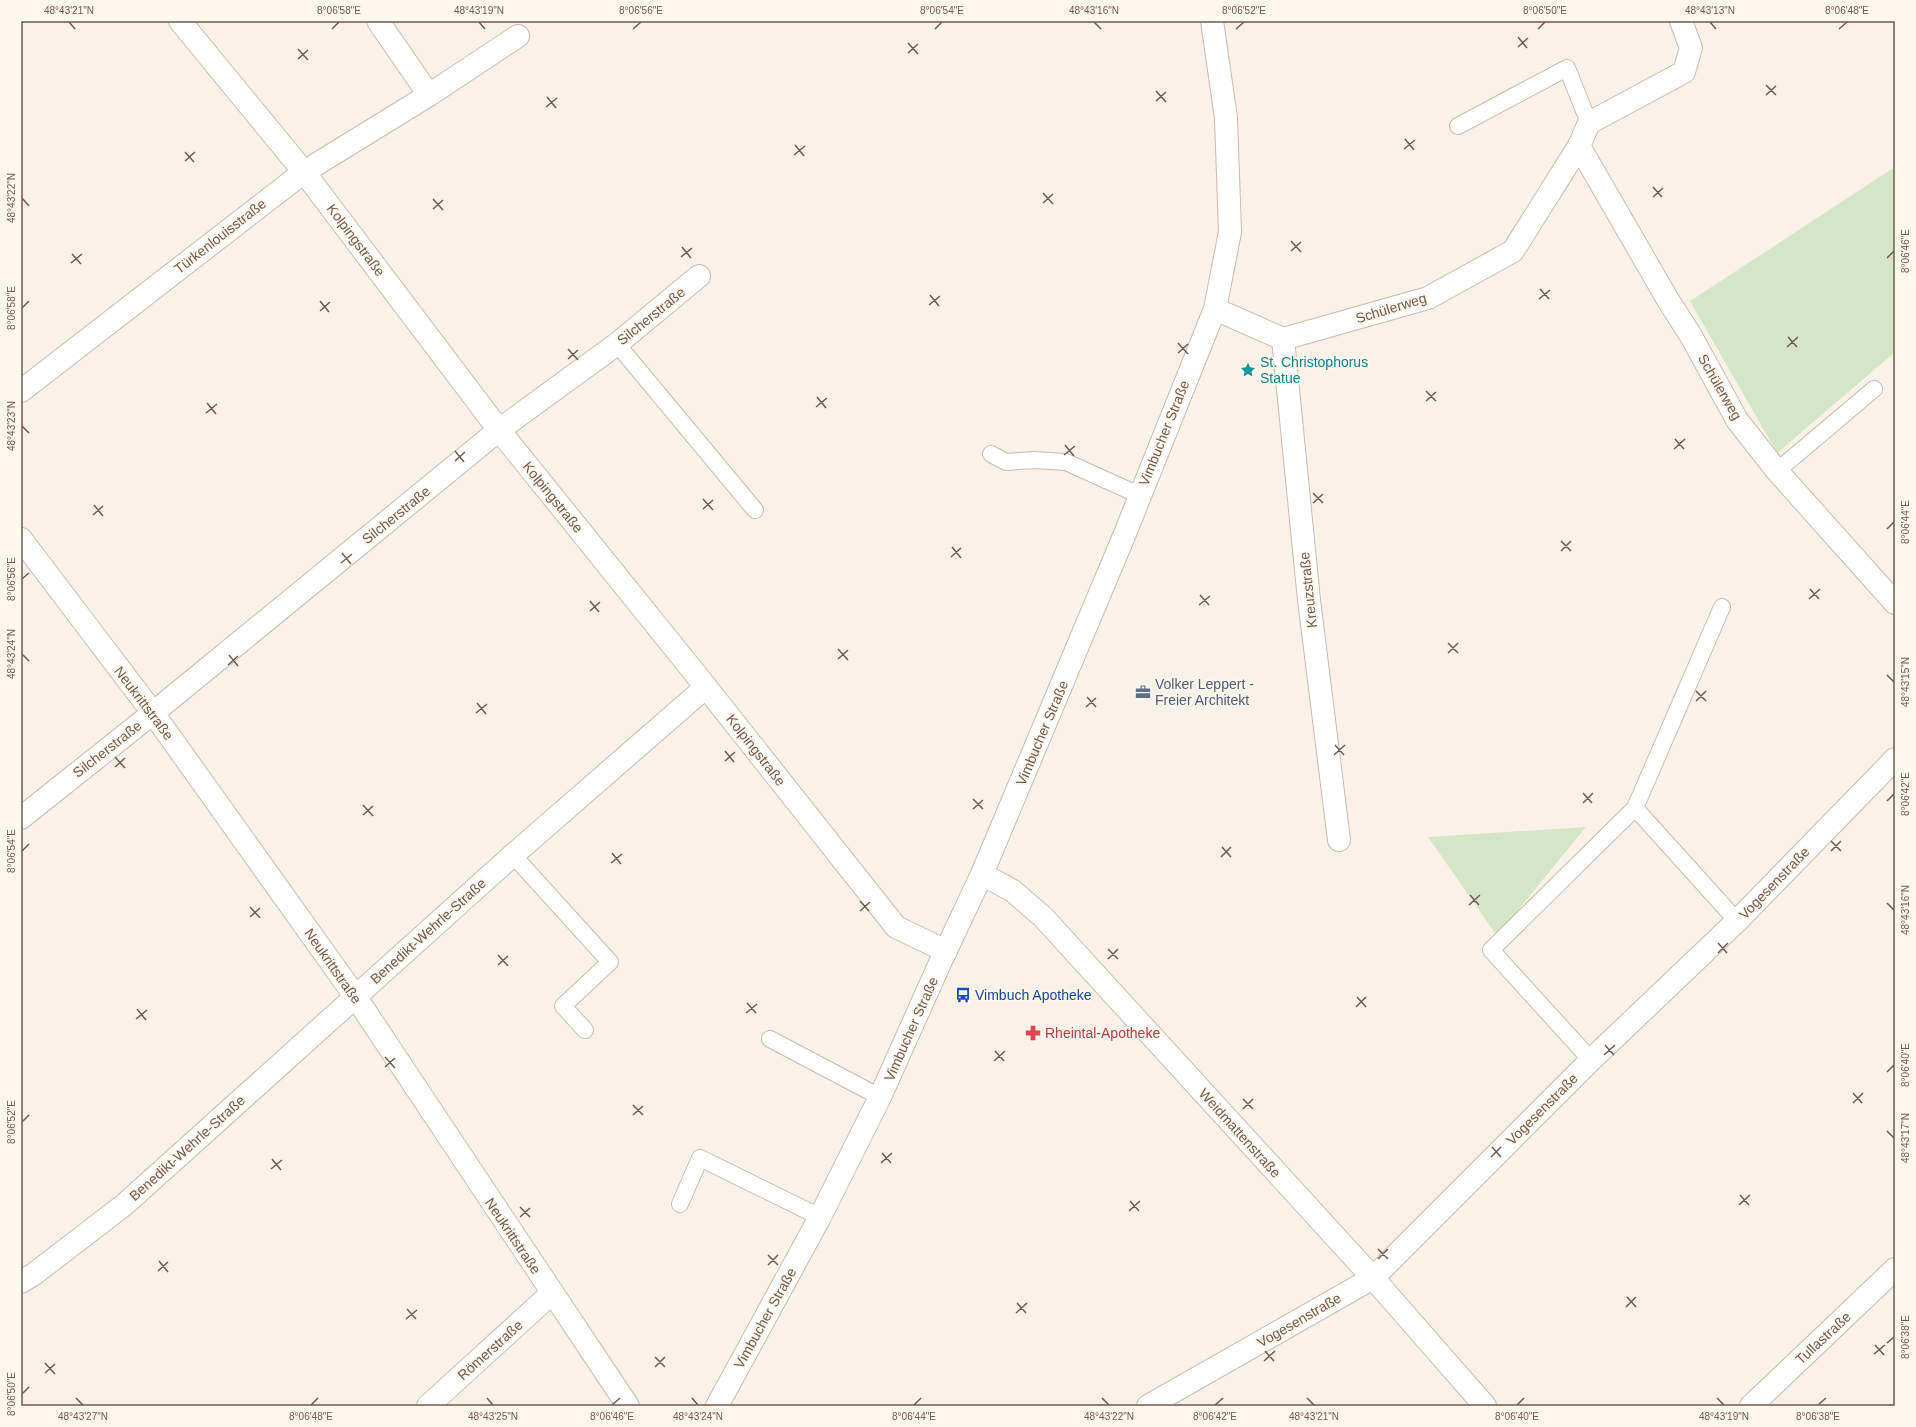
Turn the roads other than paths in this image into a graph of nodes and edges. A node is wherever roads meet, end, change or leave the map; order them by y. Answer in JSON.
{"nodes":[{"id":1,"x":180,"y":21,"type":"edge"},
{"id":2,"x":378,"y":21,"type":"edge"},
{"id":3,"x":1212,"y":21,"type":"edge"},
{"id":4,"x":1681,"y":21,"type":"edge"},
{"id":5,"x":518,"y":36,"type":"dead end"},
{"id":6,"x":429,"y":96,"type":"junction"},
{"id":7,"x":1589,"y":123,"type":"junction"},
{"id":8,"x":1458,"y":126,"type":"dead end"},
{"id":9,"x":1579,"y":146,"type":"junction"},
{"id":10,"x":304,"y":172,"type":"junction"},
{"id":11,"x":699,"y":276,"type":"dead end"},
{"id":12,"x":1215,"y":309,"type":"junction"},
{"id":13,"x":1283,"y":339,"type":"junction"},
{"id":14,"x":618,"y":344,"type":"junction"},
{"id":15,"x":1874,"y":389,"type":"dead end"},
{"id":16,"x":21,"y":391,"type":"edge"},
{"id":17,"x":499,"y":430,"type":"junction"},
{"id":18,"x":991,"y":454,"type":"dead end"},
{"id":19,"x":1777,"y":471,"type":"junction"},
{"id":20,"x":1139,"y":496,"type":"junction"},
{"id":21,"x":755,"y":510,"type":"dead end"},
{"id":22,"x":21,"y":539,"type":"edge"},
{"id":23,"x":1895,"y":603,"type":"edge"},
{"id":24,"x":1722,"y":607,"type":"dead end"},
{"id":25,"x":706,"y":687,"type":"junction"},
{"id":26,"x":153,"y":713,"type":"junction"},
{"id":27,"x":1895,"y":759,"type":"edge"},
{"id":28,"x":1635,"y":808,"type":"junction"},
{"id":29,"x":21,"y":818,"type":"edge"},
{"id":30,"x":1338,"y":840,"type":"dead end"},
{"id":31,"x":513,"y":855,"type":"junction"},
{"id":32,"x":982,"y":874,"type":"junction"},
{"id":33,"x":1737,"y":921,"type":"junction"},
{"id":34,"x":946,"y":951,"type":"junction"},
{"id":35,"x":355,"y":996,"type":"junction"},
{"id":36,"x":585,"y":1030,"type":"dead end"},
{"id":37,"x":770,"y":1039,"type":"dead end"},
{"id":38,"x":1591,"y":1060,"type":"junction"},
{"id":39,"x":880,"y":1097,"type":"junction"},
{"id":40,"x":680,"y":1204,"type":"dead end"},
{"id":41,"x":820,"y":1217,"type":"junction"},
{"id":42,"x":1895,"y":1269,"type":"edge"},
{"id":43,"x":1373,"y":1278,"type":"junction"},
{"id":44,"x":21,"y":1282,"type":"edge"},
{"id":45,"x":552,"y":1293,"type":"junction"},
{"id":46,"x":428,"y":1406,"type":"edge"},
{"id":47,"x":628,"y":1406,"type":"edge"},
{"id":48,"x":717,"y":1406,"type":"edge"},
{"id":49,"x":1148,"y":1406,"type":"edge"},
{"id":50,"x":1485,"y":1406,"type":"edge"},
{"id":51,"x":1751,"y":1406,"type":"edge"}],
"edges":[{"from":1,"to":10,"type":"street","name":"Kolpingstraße"},
{"from":2,"to":6,"type":"street"},
{"from":3,"to":12,"type":"street","name":"Vimbucher Straße"},
{"from":4,"to":7,"type":"street"},
{"from":5,"to":6,"type":"street","name":"Türkenlouisstraße"},
{"from":6,"to":10,"type":"street","name":"Türkenlouisstraße"},
{"from":7,"to":8,"type":"lane"},
{"from":7,"to":9,"type":"street","name":"Schülerweg"},
{"from":9,"to":13,"type":"street","name":"Schülerweg"},
{"from":9,"to":19,"type":"street","name":"Schülerweg"},
{"from":10,"to":16,"type":"street","name":"Türkenlouisstraße"},
{"from":10,"to":17,"type":"street","name":"Kolpingstraße"},
{"from":11,"to":14,"type":"street","name":"Silcherstraße"},
{"from":12,"to":13,"type":"street"},
{"from":12,"to":20,"type":"street","name":"Vimbucher Straße"},
{"from":13,"to":30,"type":"street","name":"Kreuzstraße"},
{"from":14,"to":17,"type":"street","name":"Silcherstraße"},
{"from":14,"to":21,"type":"lane"},
{"from":15,"to":19,"type":"lane"},
{"from":17,"to":25,"type":"street","name":"Kolpingstraße"},
{"from":17,"to":26,"type":"street","name":"Silcherstraße"},
{"from":18,"to":20,"type":"lane"},
{"from":19,"to":23,"type":"street","name":"Schülerweg"},
{"from":20,"to":32,"type":"street","name":"Vimbucher Straße"},
{"from":22,"to":26,"type":"street","name":"Neukrittstraße"},
{"from":24,"to":28,"type":"lane"},
{"from":25,"to":31,"type":"street","name":"Benedikt-Wehrle-Straße"},
{"from":25,"to":34,"type":"street","name":"Kolpingstraße"},
{"from":26,"to":29,"type":"street","name":"Silcherstraße"},
{"from":26,"to":35,"type":"street","name":"Neukrittstraße"},
{"from":27,"to":33,"type":"street","name":"Vogesenstraße"},
{"from":28,"to":33,"type":"lane"},
{"from":28,"to":38,"type":"lane"},
{"from":31,"to":35,"type":"street","name":"Benedikt-Wehrle-Straße"},
{"from":31,"to":36,"type":"lane"},
{"from":32,"to":34,"type":"street","name":"Vimbucher Straße"},
{"from":32,"to":43,"type":"street","name":"Weidmattenstraße"},
{"from":33,"to":38,"type":"street","name":"Vogesenstraße"},
{"from":34,"to":39,"type":"street","name":"Vimbucher Straße"},
{"from":35,"to":44,"type":"street","name":"Benedikt-Wehrle-Straße"},
{"from":35,"to":45,"type":"street","name":"Neukrittstraße"},
{"from":37,"to":39,"type":"lane"},
{"from":38,"to":43,"type":"street","name":"Vogesenstraße"},
{"from":39,"to":41,"type":"street","name":"Vimbucher Straße"},
{"from":40,"to":41,"type":"lane"},
{"from":41,"to":48,"type":"street","name":"Vimbucher Straße"},
{"from":42,"to":51,"type":"street","name":"Tullastraße"},
{"from":43,"to":49,"type":"street","name":"Vogesenstraße"},
{"from":43,"to":50,"type":"street","name":"Weidmattenstraße"},
{"from":45,"to":46,"type":"street","name":"Römerstraße"},
{"from":45,"to":47,"type":"street","name":"Neukrittstraße"}]}
